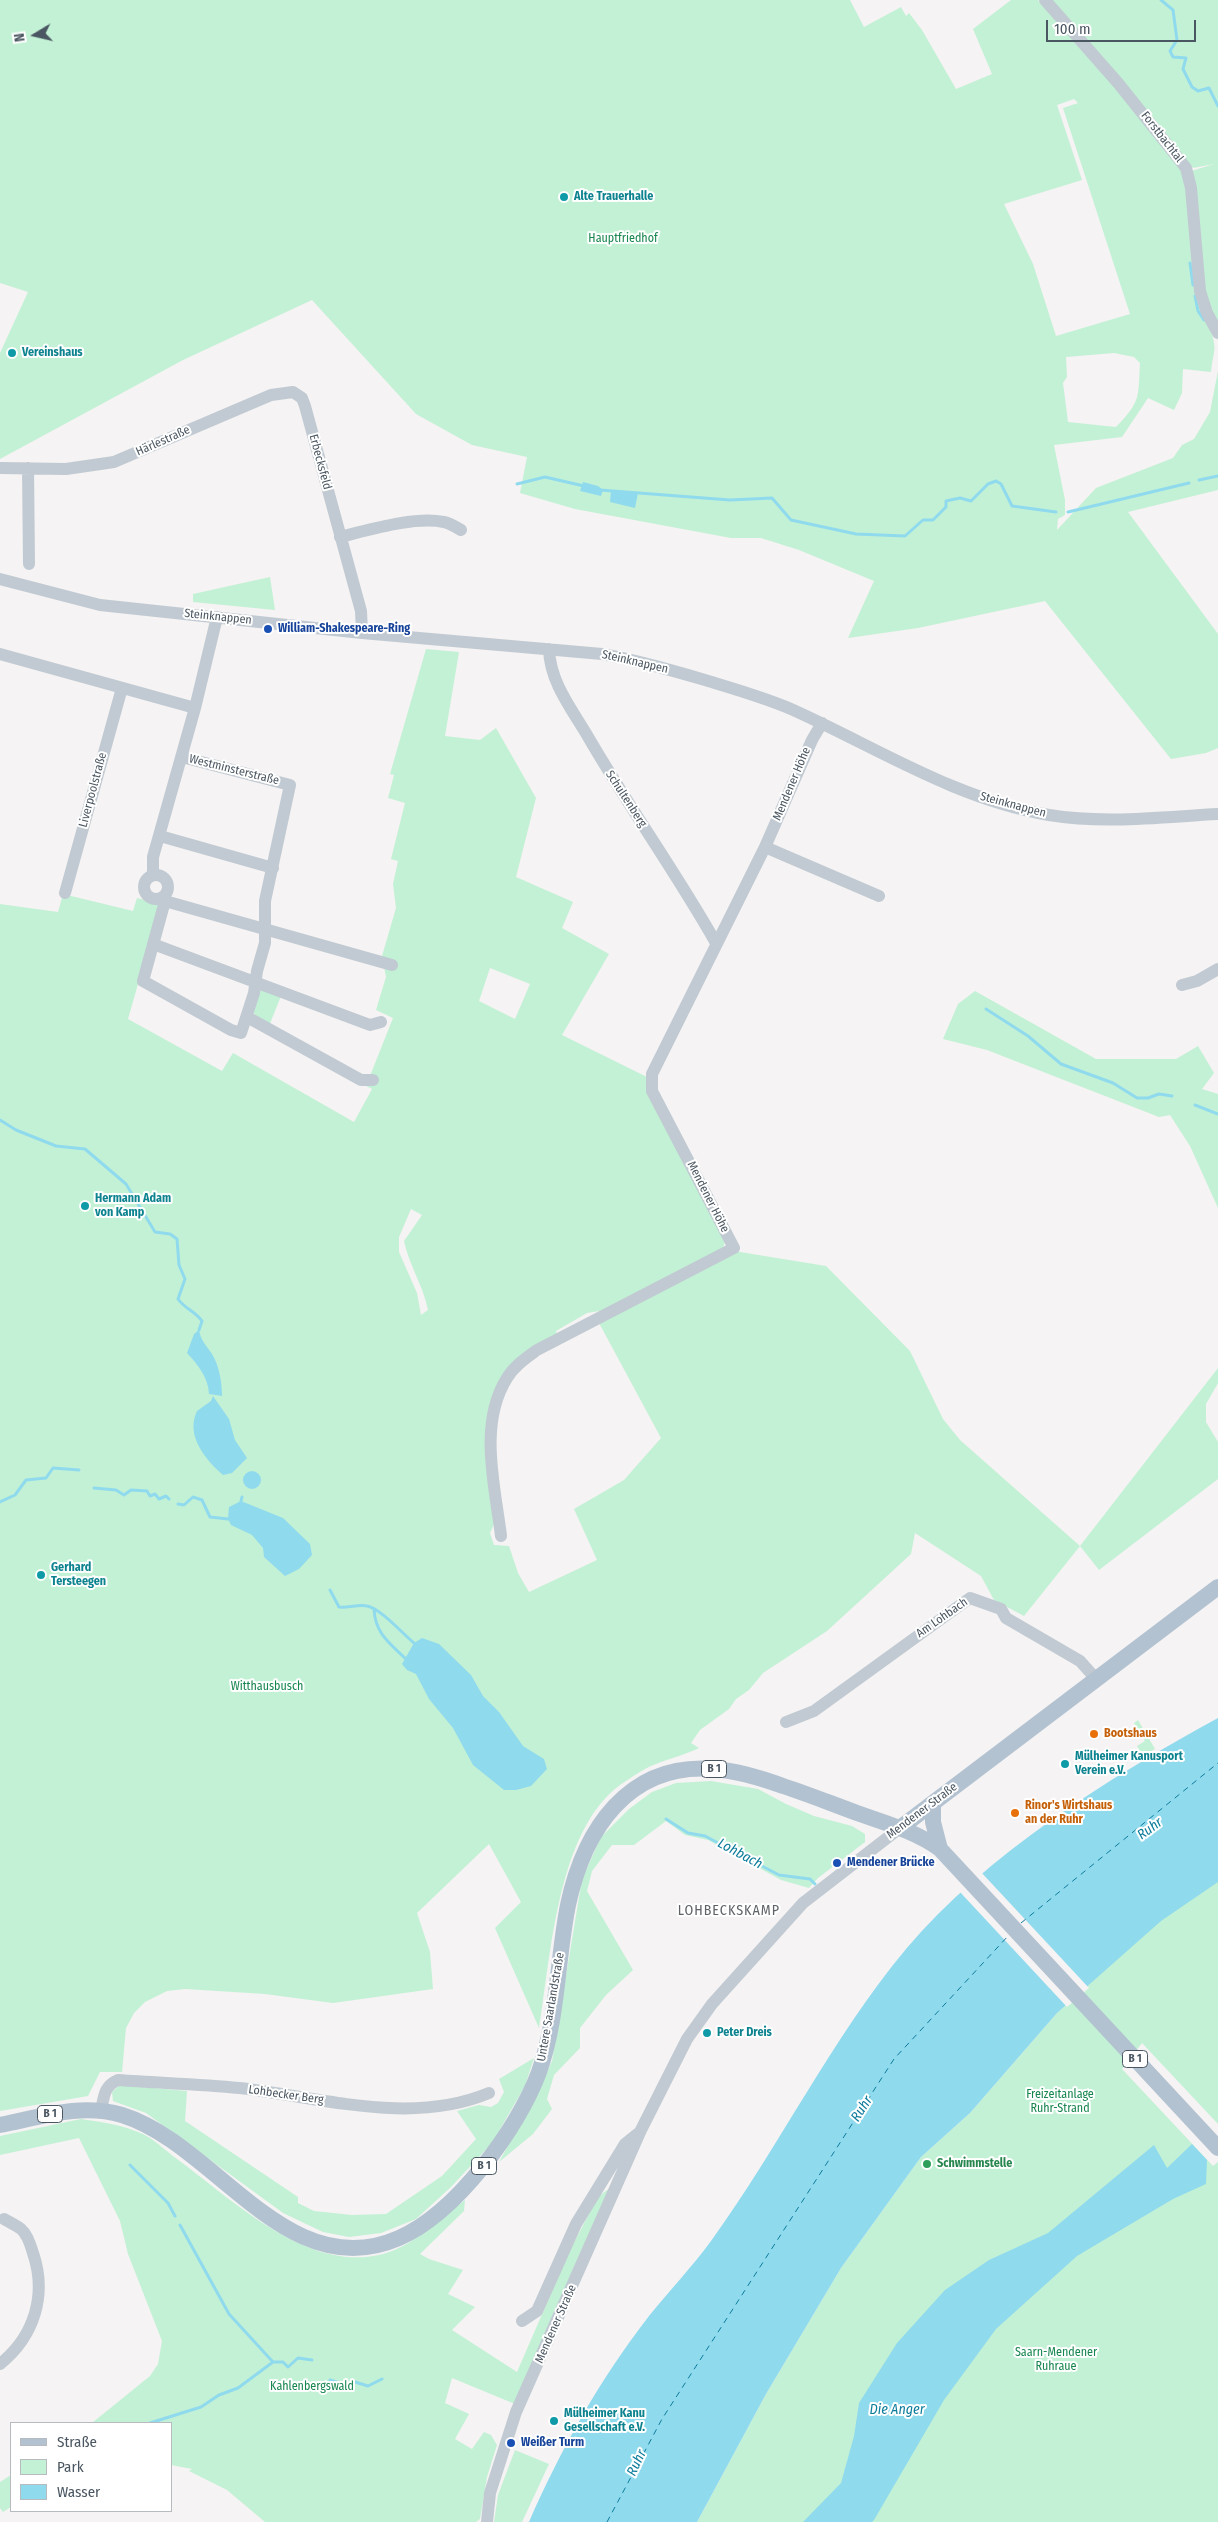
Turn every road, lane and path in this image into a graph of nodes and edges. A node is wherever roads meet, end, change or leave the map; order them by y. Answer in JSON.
{"nodes":[{"id":1,"x":1045,"y":0,"type":"edge"},
{"id":2,"x":1218,"y":332,"type":"edge"},
{"id":3,"x":293,"y":392,"type":"joint"},
{"id":4,"x":0,"y":468,"type":"edge"},
{"id":5,"x":28,"y":468,"type":"junction"},
{"id":6,"x":461,"y":530,"type":"dead end"},
{"id":7,"x":340,"y":537,"type":"junction"},
{"id":8,"x":29,"y":564,"type":"dead end"},
{"id":9,"x":0,"y":579,"type":"edge"},
{"id":10,"x":217,"y":617,"type":"junction"},
{"id":11,"x":362,"y":633,"type":"junction"},
{"id":12,"x":549,"y":649,"type":"junction"},
{"id":13,"x":0,"y":654,"type":"edge"},
{"id":14,"x":122,"y":688,"type":"junction"},
{"id":15,"x":195,"y":708,"type":"junction"},
{"id":16,"x":822,"y":723,"type":"junction"},
{"id":17,"x":182,"y":758,"type":"junction"},
{"id":18,"x":1218,"y":814,"type":"edge"},
{"id":19,"x":160,"y":836,"type":"junction"},
{"id":20,"x":765,"y":847,"type":"junction"},
{"id":21,"x":272,"y":868,"type":"junction"},
{"id":22,"x":154,"y":875,"type":"junction"},
{"id":23,"x":65,"y":893,"type":"dead end"},
{"id":24,"x":879,"y":896,"type":"dead end"},
{"id":25,"x":164,"y":899,"type":"junction"},
{"id":26,"x":264,"y":929,"type":"junction"},
{"id":27,"x":716,"y":943,"type":"junction"},
{"id":28,"x":153,"y":944,"type":"junction"},
{"id":29,"x":392,"y":965,"type":"dead end"},
{"id":30,"x":1218,"y":969,"type":"edge"},
{"id":31,"x":256,"y":983,"type":"junction"},
{"id":32,"x":1182,"y":985,"type":"dead end"},
{"id":33,"x":246,"y":1017,"type":"junction"},
{"id":34,"x":381,"y":1022,"type":"dead end"},
{"id":35,"x":373,"y":1080,"type":"dead end"},
{"id":36,"x":501,"y":1536,"type":"dead end"},
{"id":37,"x":1218,"y":1587,"type":"edge"},
{"id":38,"x":1097,"y":1680,"type":"junction"},
{"id":39,"x":786,"y":1722,"type":"dead end"},
{"id":40,"x":933,"y":1803,"type":"junction"},
{"id":41,"x":900,"y":1828,"type":"junction"},
{"id":42,"x":942,"y":1852,"type":"junction"},
{"id":43,"x":490,"y":2093,"type":"dead end"},
{"id":44,"x":101,"y":2111,"type":"junction"},
{"id":45,"x":0,"y":2125,"type":"edge"},
{"id":46,"x":642,"y":2130,"type":"junction"},
{"id":47,"x":1218,"y":2148,"type":"edge"},
{"id":48,"x":4,"y":2219,"type":"dead end"},
{"id":49,"x":522,"y":2321,"type":"dead end"},
{"id":50,"x":0,"y":2364,"type":"edge"},
{"id":51,"x":487,"y":2522,"type":"edge"}],
"edges":[{"from":1,"to":2,"type":"street","name":"Forstbachtal"},
{"from":3,"to":5,"type":"street","name":"Härlestraße"},
{"from":3,"to":7,"type":"street","name":"Erbecksfeld"},
{"from":4,"to":5,"type":"street","name":"Härlestraße"},
{"from":5,"to":8,"type":"street"},
{"from":6,"to":7,"type":"street"},
{"from":7,"to":11,"type":"street","name":"Erbecksfeld"},
{"from":9,"to":10,"type":"street","name":"Steinknappen"},
{"from":10,"to":11,"type":"street","name":"Steinknappen"},
{"from":10,"to":15,"type":"street"},
{"from":11,"to":12,"type":"street","name":"Steinknappen"},
{"from":12,"to":16,"type":"street","name":"Steinknappen"},
{"from":12,"to":27,"type":"street","name":"Schultenberg"},
{"from":13,"to":14,"type":"street"},
{"from":14,"to":15,"type":"street"},
{"from":14,"to":23,"type":"street","name":"Liverpoolstraße"},
{"from":15,"to":17,"type":"street"},
{"from":16,"to":18,"type":"street","name":"Steinknappen"},
{"from":16,"to":20,"type":"street","name":"Mendener Höhe"},
{"from":17,"to":19,"type":"street"},
{"from":17,"to":21,"type":"street","name":"Westminsterstraße"},
{"from":19,"to":21,"type":"street"},
{"from":19,"to":22,"type":"street"},
{"from":20,"to":24,"type":"street"},
{"from":20,"to":27,"type":"street","name":"Mendener Höhe"},
{"from":21,"to":26,"type":"street","name":"Westminsterstraße"},
{"from":22,"to":25,"type":"street","name":"Westminsterstraße"},
{"from":22,"to":25,"type":"street"},
{"from":25,"to":26,"type":"street"},
{"from":25,"to":28,"type":"street","name":"Westminsterstraße"},
{"from":26,"to":29,"type":"street"},
{"from":26,"to":31,"type":"street","name":"Westminsterstraße"},
{"from":27,"to":36,"type":"street","name":"Mendener Höhe"},
{"from":28,"to":31,"type":"street"},
{"from":28,"to":33,"type":"street","name":"Westminsterstraße"},
{"from":30,"to":32,"type":"street"},
{"from":31,"to":33,"type":"street","name":"Westminsterstraße"},
{"from":31,"to":34,"type":"street"},
{"from":33,"to":35,"type":"street"},
{"from":37,"to":38,"type":"main road","name":"Mendener Straße"},
{"from":38,"to":39,"type":"street","name":"Am Lohbach"},
{"from":38,"to":40,"type":"main road","name":"Mendener Straße"},
{"from":40,"to":41,"type":"main road","name":"Mendener Straße"},
{"from":40,"to":42,"type":"main road"},
{"from":41,"to":42,"type":"main road","number":"B 1"},
{"from":41,"to":44,"type":"main road","name":"Untere Saarlandstraße","number":"B 1"},
{"from":41,"to":46,"type":"street","name":"Mendener Straße"},
{"from":42,"to":47,"type":"main road","number":"B 1"},
{"from":43,"to":44,"type":"street","name":"Lohbecker Berg"},
{"from":44,"to":45,"type":"main road","name":"Untere Saarlandstraße","number":"B 1"},
{"from":46,"to":49,"type":"street","name":"Mendener Straße"},
{"from":46,"to":51,"type":"street","name":"Mendener Straße"},
{"from":48,"to":50,"type":"street"}]}
